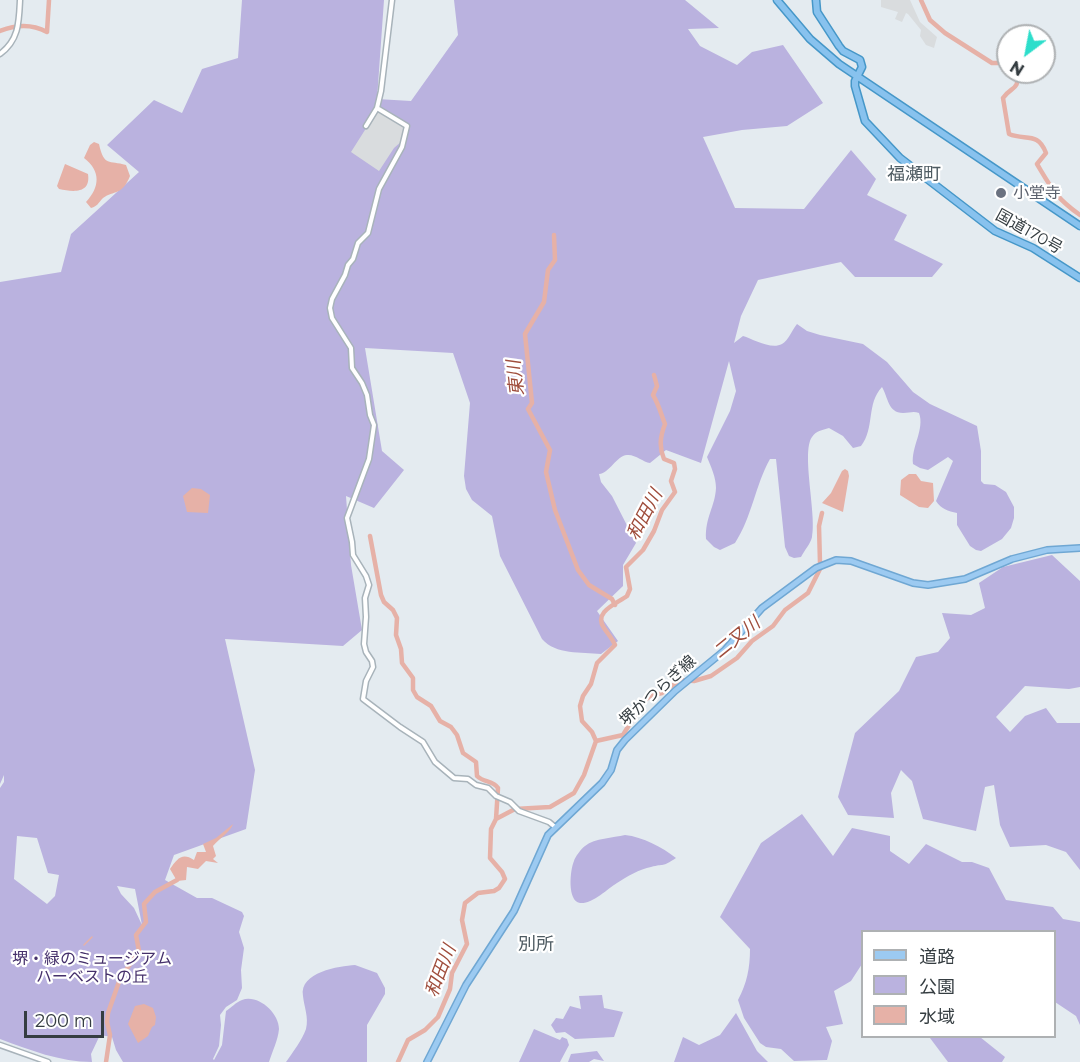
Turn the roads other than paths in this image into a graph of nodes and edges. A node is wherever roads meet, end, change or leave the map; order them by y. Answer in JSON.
{"nodes":[{"id":1,"x":20,"y":0,"type":"edge"},
{"id":2,"x":392,"y":0,"type":"edge"},
{"id":3,"x":778,"y":0,"type":"edge"},
{"id":4,"x":816,"y":0,"type":"edge"},
{"id":5,"x":0,"y":54,"type":"edge"},
{"id":6,"x":858,"y":75,"type":"junction"},
{"id":7,"x":376,"y":108,"type":"junction"},
{"id":8,"x":366,"y":126,"type":"dead end"},
{"id":9,"x":1079,"y":223,"type":"edge"},
{"id":10,"x":1080,"y":278,"type":"edge"},
{"id":11,"x":1080,"y":548,"type":"edge"},
{"id":12,"x":555,"y":827,"type":"junction"},
{"id":13,"x":0,"y":1046,"type":"edge"},
{"id":14,"x":48,"y":1062,"type":"edge"},
{"id":15,"x":428,"y":1062,"type":"edge"}],
"edges":[{"from":1,"to":5,"type":"street"},
{"from":2,"to":7,"type":"street"},
{"from":3,"to":6,"type":"highway","name":"国道170号"},
{"from":4,"to":6,"type":"highway","name":"国道170号"},
{"from":6,"to":9,"type":"highway","name":"国道170号"},
{"from":6,"to":10,"type":"highway","name":"国道170号"},
{"from":7,"to":8,"type":"street"},
{"from":7,"to":12,"type":"street"},
{"from":11,"to":12,"type":"main road","name":"堺かつらぎ線"},
{"from":12,"to":15,"type":"main road","name":"堺かつらぎ線"},
{"from":13,"to":14,"type":"street"}]}
